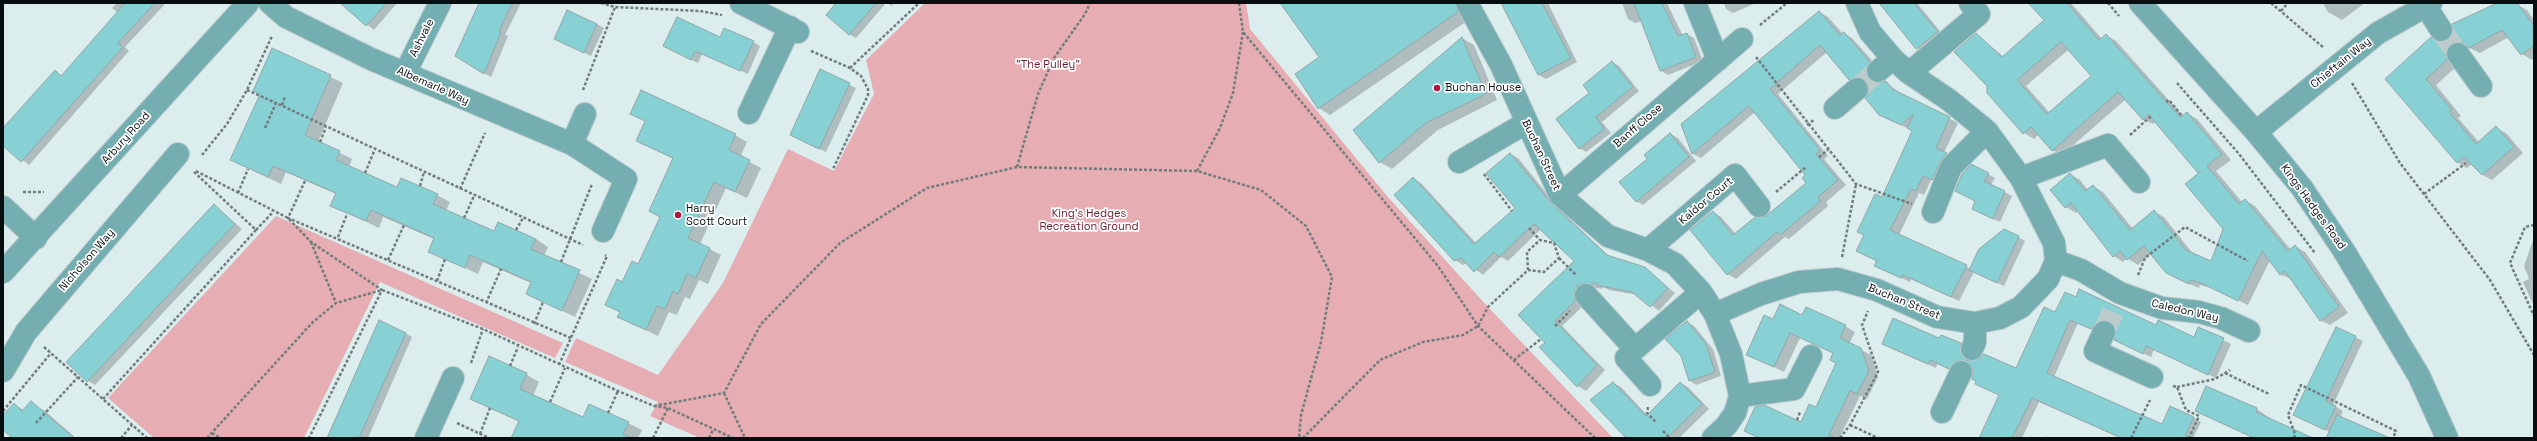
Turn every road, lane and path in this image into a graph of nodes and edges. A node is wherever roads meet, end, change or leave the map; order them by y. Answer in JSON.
{"nodes":[{"id":1,"x":248,"y":3,"type":"edge"},
{"id":2,"x":440,"y":3,"type":"edge"},
{"id":3,"x":601,"y":3,"type":"edge"},
{"id":4,"x":919,"y":3,"type":"edge"},
{"id":5,"x":1090,"y":3,"type":"edge"},
{"id":6,"x":1239,"y":3,"type":"edge"},
{"id":7,"x":1467,"y":3,"type":"edge"},
{"id":8,"x":1695,"y":3,"type":"edge"},
{"id":9,"x":1787,"y":3,"type":"edge"},
{"id":10,"x":1857,"y":3,"type":"edge"},
{"id":11,"x":1970,"y":3,"type":"edge"},
{"id":12,"x":2108,"y":3,"type":"edge"},
{"id":13,"x":2140,"y":3,"type":"edge"},
{"id":14,"x":2271,"y":3,"type":"edge"},
{"id":15,"x":2288,"y":3,"type":"edge"},
{"id":16,"x":2428,"y":4,"type":"edge"},
{"id":17,"x":615,"y":7,"type":"junction"},
{"id":18,"x":744,"y":7,"type":"edge"},
{"id":19,"x":278,"y":10,"type":"edge"},
{"id":20,"x":2281,"y":11,"type":"junction"},
{"id":21,"x":2123,"y":21,"type":"dead end"},
{"id":22,"x":2441,"y":30,"type":"tunnel mouth"},
{"id":23,"x":1243,"y":32,"type":"junction"},
{"id":24,"x":790,"y":33,"type":"junction"},
{"id":25,"x":1742,"y":40,"type":"junction"},
{"id":26,"x":2458,"y":54,"type":"tunnel mouth"},
{"id":27,"x":1718,"y":60,"type":"junction"},
{"id":28,"x":2338,"y":65,"type":"junction"},
{"id":29,"x":850,"y":68,"type":"junction"},
{"id":30,"x":1893,"y":68,"type":"junction"},
{"id":31,"x":404,"y":73,"type":"junction"},
{"id":32,"x":2176,"y":81,"type":"dead end"},
{"id":33,"x":2481,"y":86,"type":"dead end"},
{"id":34,"x":1857,"y":89,"type":"tunnel mouth"},
{"id":35,"x":247,"y":90,"type":"junction"},
{"id":36,"x":285,"y":97,"type":"dead end"},
{"id":37,"x":276,"y":102,"type":"junction"},
{"id":38,"x":2166,"y":102,"type":"dead end"},
{"id":39,"x":282,"y":105,"type":"junction"},
{"id":40,"x":583,"y":105,"type":"joint"},
{"id":41,"x":1835,"y":108,"type":"dead end"},
{"id":42,"x":495,"y":113,"type":"junction"},
{"id":43,"x":749,"y":113,"type":"dead end"},
{"id":44,"x":2182,"y":116,"type":"dead end"},
{"id":45,"x":1526,"y":123,"type":"junction"},
{"id":46,"x":326,"y":127,"type":"junction"},
{"id":47,"x":265,"y":128,"type":"dead end"},
{"id":48,"x":1987,"y":131,"type":"junction"},
{"id":49,"x":2256,"y":132,"type":"junction"},
{"id":50,"x":320,"y":142,"type":"dead end"},
{"id":51,"x":572,"y":144,"type":"junction"},
{"id":52,"x":375,"y":149,"type":"junction"},
{"id":53,"x":1828,"y":150,"type":"junction"},
{"id":54,"x":1819,"y":157,"type":"dead end"},
{"id":55,"x":1465,"y":159,"type":"joint"},
{"id":56,"x":184,"y":161,"type":"junction"},
{"id":57,"x":601,"y":163,"type":"junction"},
{"id":58,"x":2466,"y":163,"type":"dead end"},
{"id":59,"x":1017,"y":167,"type":"junction"},
{"id":60,"x":1806,"y":167,"type":"dead end"},
{"id":61,"x":248,"y":169,"type":"dead end"},
{"id":62,"x":833,"y":169,"type":"dead end"},
{"id":63,"x":1198,"y":170,"type":"junction"},
{"id":64,"x":424,"y":172,"type":"junction"},
{"id":65,"x":365,"y":173,"type":"dead end"},
{"id":66,"x":2021,"y":178,"type":"junction"},
{"id":67,"x":305,"y":182,"type":"dead end"},
{"id":68,"x":2139,"y":182,"type":"dead end"},
{"id":69,"x":1856,"y":184,"type":"junction"},
{"id":70,"x":420,"y":186,"type":"dead end"},
{"id":71,"x":460,"y":189,"type":"junction"},
{"id":72,"x":238,"y":193,"type":"junction"},
{"id":73,"x":2424,"y":194,"type":"junction"},
{"id":74,"x":1560,"y":195,"type":"junction"},
{"id":75,"x":474,"y":196,"type":"junction"},
{"id":76,"x":1759,"y":206,"type":"joint"},
{"id":77,"x":3,"y":207,"type":"edge"},
{"id":78,"x":1512,"y":211,"type":"dead end"},
{"id":79,"x":273,"y":212,"type":"junction"},
{"id":80,"x":1933,"y":212,"type":"joint"},
{"id":81,"x":347,"y":214,"type":"dead end"},
{"id":82,"x":288,"y":218,"type":"junction"},
{"id":83,"x":464,"y":218,"type":"dead end"},
{"id":84,"x":523,"y":218,"type":"junction"},
{"id":85,"x":404,"y":225,"type":"dead end"},
{"id":86,"x":2534,"y":225,"type":"edge"},
{"id":87,"x":1529,"y":228,"type":"dead end"},
{"id":88,"x":256,"y":230,"type":"junction"},
{"id":89,"x":516,"y":230,"type":"dead end"},
{"id":90,"x":603,"y":231,"type":"dead end"},
{"id":91,"x":338,"y":237,"type":"junction"},
{"id":92,"x":36,"y":238,"type":"junction"},
{"id":93,"x":570,"y":238,"type":"junction"},
{"id":94,"x":1540,"y":240,"type":"junction"},
{"id":95,"x":311,"y":242,"type":"junction"},
{"id":96,"x":588,"y":247,"type":"dead end"},
{"id":97,"x":1648,"y":250,"type":"junction"},
{"id":98,"x":601,"y":253,"type":"dead end"},
{"id":99,"x":2317,"y":256,"type":"dead end"},
{"id":100,"x":1559,"y":258,"type":"junction"},
{"id":101,"x":445,"y":259,"type":"dead end"},
{"id":102,"x":388,"y":260,"type":"junction"},
{"id":103,"x":2056,"y":261,"type":"junction"},
{"id":104,"x":2248,"y":261,"type":"dead end"},
{"id":105,"x":561,"y":262,"type":"dead end"},
{"id":106,"x":501,"y":269,"type":"dead end"},
{"id":107,"x":1528,"y":270,"type":"junction"},
{"id":108,"x":3,"y":272,"type":"edge"},
{"id":109,"x":1838,"y":279,"type":"junction"},
{"id":110,"x":437,"y":281,"type":"junction"},
{"id":111,"x":1582,"y":286,"type":"joint"},
{"id":112,"x":1877,"y":290,"type":"junction"},
{"id":113,"x":1701,"y":292,"type":"junction"},
{"id":114,"x":2121,"y":298,"type":"junction"},
{"id":115,"x":543,"y":302,"type":"dead end"},
{"id":116,"x":336,"y":303,"type":"dead end"},
{"id":117,"x":486,"y":303,"type":"junction"},
{"id":118,"x":1715,"y":314,"type":"junction"},
{"id":119,"x":2534,"y":316,"type":"edge"},
{"id":120,"x":1975,"y":323,"type":"junction"},
{"id":121,"x":534,"y":324,"type":"junction"},
{"id":122,"x":1478,"y":326,"type":"junction"},
{"id":123,"x":26,"y":332,"type":"junction"},
{"id":124,"x":2104,"y":332,"type":"tunnel mouth"},
{"id":125,"x":2249,"y":332,"type":"dead end"},
{"id":126,"x":571,"y":338,"type":"junction"},
{"id":127,"x":1541,"y":338,"type":"dead end"},
{"id":128,"x":518,"y":347,"type":"dead end"},
{"id":129,"x":1972,"y":348,"type":"dead end"},
{"id":130,"x":1636,"y":349,"type":"junction"},
{"id":131,"x":51,"y":354,"type":"junction"},
{"id":132,"x":2534,"y":355,"type":"edge"},
{"id":133,"x":1811,"y":356,"type":"dead end"},
{"id":134,"x":1514,"y":360,"type":"junction"},
{"id":135,"x":559,"y":365,"type":"dead end"},
{"id":136,"x":510,"y":366,"type":"dead end"},
{"id":137,"x":565,"y":368,"type":"dead end"},
{"id":138,"x":2230,"y":370,"type":"dead end"},
{"id":139,"x":3,"y":371,"type":"edge"},
{"id":140,"x":1961,"y":372,"type":"dead end"},
{"id":141,"x":2224,"y":372,"type":"junction"},
{"id":142,"x":78,"y":377,"type":"junction"},
{"id":143,"x":453,"y":378,"type":"dead end"},
{"id":144,"x":2156,"y":379,"type":"junction"},
{"id":145,"x":1650,"y":385,"type":"dead end"},
{"id":146,"x":2177,"y":387,"type":"junction"},
{"id":147,"x":618,"y":391,"type":"dead end"},
{"id":148,"x":724,"y":393,"type":"junction"},
{"id":149,"x":2269,"y":394,"type":"dead end"},
{"id":150,"x":1740,"y":396,"type":"junction"},
{"id":151,"x":103,"y":399,"type":"junction"},
{"id":152,"x":550,"y":402,"type":"dead end"},
{"id":153,"x":654,"y":406,"type":"dead end"},
{"id":154,"x":490,"y":408,"type":"dead end"},
{"id":155,"x":668,"y":408,"type":"dead end"},
{"id":156,"x":3,"y":411,"type":"edge"},
{"id":157,"x":1942,"y":412,"type":"dead end"},
{"id":158,"x":608,"y":413,"type":"dead end"},
{"id":159,"x":36,"y":423,"type":"dead end"},
{"id":160,"x":132,"y":425,"type":"junction"},
{"id":161,"x":1850,"y":425,"type":"junction"},
{"id":162,"x":713,"y":430,"type":"dead end"},
{"id":163,"x":1663,"y":431,"type":"dead end"},
{"id":164,"x":212,"y":432,"type":"dead end"},
{"id":165,"x":480,"y":434,"type":"dead end"},
{"id":166,"x":121,"y":438,"type":"edge"},
{"id":167,"x":147,"y":438,"type":"edge"},
{"id":168,"x":220,"y":438,"type":"edge"},
{"id":169,"x":309,"y":438,"type":"edge"},
{"id":170,"x":426,"y":438,"type":"edge"},
{"id":171,"x":652,"y":438,"type":"edge"},
{"id":172,"x":709,"y":438,"type":"edge"},
{"id":173,"x":745,"y":438,"type":"edge"},
{"id":174,"x":1299,"y":438,"type":"edge"},
{"id":175,"x":1303,"y":438,"type":"edge"},
{"id":176,"x":1595,"y":438,"type":"edge"},
{"id":177,"x":1670,"y":438,"type":"edge"},
{"id":178,"x":1713,"y":438,"type":"edge"},
{"id":179,"x":1840,"y":438,"type":"edge"},
{"id":180,"x":1878,"y":438,"type":"edge"},
{"id":181,"x":2131,"y":438,"type":"edge"},
{"id":182,"x":2189,"y":438,"type":"edge"},
{"id":183,"x":2294,"y":438,"type":"edge"},
{"id":184,"x":2393,"y":438,"type":"edge"},
{"id":185,"x":2447,"y":438,"type":"edge"}],
"edges":[{"from":1,"to":92,"type":"street","name":"Arbury Road"},
{"from":2,"to":31,"type":"street","name":"Ashvale"},
{"from":3,"to":17,"type":"path"},
{"from":4,"to":29,"type":"path"},
{"from":5,"to":59,"type":"path"},
{"from":6,"to":23,"type":"path"},
{"from":7,"to":45,"type":"street","name":"Buchan Street"},
{"from":8,"to":27,"type":"street"},
{"from":9,"to":25,"type":"path"},
{"from":10,"to":30,"type":"street"},
{"from":11,"to":30,"type":"street"},
{"from":12,"to":21,"type":"path"},
{"from":13,"to":49,"type":"street","name":"Kings Hedges Road"},
{"from":14,"to":20,"type":"path"},
{"from":15,"to":20,"type":"path"},
{"from":16,"to":22,"type":"street"},
{"from":16,"to":28,"type":"street","name":"Chieftain Way"},
{"from":17,"to":18,"type":"path"},
{"from":17,"to":40,"type":"path"},
{"from":18,"to":24,"type":"street"},
{"from":19,"to":31,"type":"street","name":"Albemarle Way"},
{"from":19,"to":35,"type":"path"},
{"from":20,"to":28,"type":"path"},
{"from":23,"to":63,"type":"path"},
{"from":23,"to":122,"type":"path"},
{"from":24,"to":29,"type":"path"},
{"from":24,"to":43,"type":"street"},
{"from":25,"to":27,"type":"street","name":"Banff Close"},
{"from":25,"to":53,"type":"path"},
{"from":26,"to":33,"type":"street"},
{"from":27,"to":74,"type":"street","name":"Banff Close"},
{"from":28,"to":49,"type":"street","name":"Chieftain Way"},
{"from":28,"to":73,"type":"path"},
{"from":29,"to":62,"type":"path"},
{"from":30,"to":48,"type":"street"},
{"from":31,"to":42,"type":"street","name":"Albemarle Way"},
{"from":32,"to":99,"type":"path"},
{"from":34,"to":41,"type":"street"},
{"from":35,"to":37,"type":"path"},
{"from":35,"to":56,"type":"path"},
{"from":36,"to":39,"type":"path"},
{"from":37,"to":39,"type":"path"},
{"from":37,"to":47,"type":"path"},
{"from":38,"to":44,"type":"path"},
{"from":39,"to":46,"type":"path"},
{"from":40,"to":51,"type":"street"},
{"from":42,"to":51,"type":"street","name":"Albemarle Way"},
{"from":42,"to":71,"type":"path"},
{"from":45,"to":55,"type":"street"},
{"from":45,"to":74,"type":"street","name":"Buchan Street"},
{"from":46,"to":50,"type":"path"},
{"from":46,"to":52,"type":"path"},
{"from":48,"to":66,"type":"street"},
{"from":48,"to":80,"type":"street"},
{"from":49,"to":185,"type":"street","name":"Kings Hedges Road"},
{"from":51,"to":57,"type":"street"},
{"from":52,"to":64,"type":"path"},
{"from":52,"to":65,"type":"path"},
{"from":53,"to":54,"type":"path"},
{"from":53,"to":69,"type":"path"},
{"from":55,"to":78,"type":"path"},
{"from":56,"to":72,"type":"path"},
{"from":56,"to":88,"type":"path"},
{"from":56,"to":123,"type":"street","name":"Nicholson Way"},
{"from":57,"to":90,"type":"street"},
{"from":57,"to":93,"type":"path"},
{"from":58,"to":73,"type":"path"},
{"from":59,"to":63,"type":"path"},
{"from":59,"to":148,"type":"path"},
{"from":60,"to":76,"type":"path"},
{"from":61,"to":72,"type":"path"},
{"from":63,"to":174,"type":"path"},
{"from":64,"to":70,"type":"path"},
{"from":64,"to":71,"type":"path"},
{"from":66,"to":68,"type":"street"},
{"from":66,"to":103,"type":"street"},
{"from":67,"to":82,"type":"path"},
{"from":69,"to":80,"type":"path"},
{"from":69,"to":109,"type":"path"},
{"from":71,"to":75,"type":"path"},
{"from":72,"to":79,"type":"path"},
{"from":73,"to":132,"type":"path"},
{"from":74,"to":97,"type":"street","name":"Buchan Street"},
{"from":75,"to":83,"type":"path"},
{"from":75,"to":84,"type":"path"},
{"from":76,"to":97,"type":"street","name":"Kaldor Court"},
{"from":77,"to":92,"type":"street"},
{"from":79,"to":82,"type":"path"},
{"from":79,"to":88,"type":"path"},
{"from":81,"to":91,"type":"path"},
{"from":82,"to":91,"type":"path"},
{"from":82,"to":95,"type":"path"},
{"from":84,"to":89,"type":"path"},
{"from":84,"to":93,"type":"path"},
{"from":85,"to":102,"type":"path"},
{"from":86,"to":119,"type":"path"},
{"from":87,"to":94,"type":"path"},
{"from":88,"to":151,"type":"path"},
{"from":91,"to":102,"type":"path"},
{"from":92,"to":108,"type":"street","name":"Arbury Road"},
{"from":93,"to":96,"type":"path"},
{"from":93,"to":105,"type":"path"},
{"from":94,"to":100,"type":"path"},
{"from":94,"to":107,"type":"path"},
{"from":95,"to":116,"type":"path"},
{"from":95,"to":169,"type":"path"},
{"from":97,"to":113,"type":"street","name":"Buchan Street"},
{"from":98,"to":126,"type":"path"},
{"from":100,"to":107,"type":"path"},
{"from":100,"to":111,"type":"path"},
{"from":101,"to":110,"type":"path"},
{"from":102,"to":110,"type":"path"},
{"from":103,"to":114,"type":"street","name":"Caledon Way"},
{"from":103,"to":120,"type":"street","name":"Buchan Street"},
{"from":104,"to":114,"type":"path"},
{"from":106,"to":117,"type":"path"},
{"from":107,"to":122,"type":"path"},
{"from":109,"to":112,"type":"street","name":"Buchan Street"},
{"from":109,"to":118,"type":"street","name":"Buchan Street"},
{"from":110,"to":117,"type":"path"},
{"from":111,"to":130,"type":"street"},
{"from":112,"to":120,"type":"street","name":"Buchan Street"},
{"from":112,"to":161,"type":"path"},
{"from":113,"to":118,"type":"street","name":"Buchan Street"},
{"from":113,"to":130,"type":"street"},
{"from":114,"to":125,"type":"street","name":"Caledon Way"},
{"from":115,"to":121,"type":"path"},
{"from":117,"to":121,"type":"path"},
{"from":118,"to":150,"type":"street"},
{"from":120,"to":129,"type":"street"},
{"from":121,"to":126,"type":"path"},
{"from":122,"to":134,"type":"path"},
{"from":122,"to":175,"type":"path"},
{"from":123,"to":131,"type":"path"},
{"from":123,"to":139,"type":"street","name":"Nicholson Way"},
{"from":124,"to":144,"type":"street"},
{"from":126,"to":135,"type":"path"},
{"from":127,"to":134,"type":"path"},
{"from":128,"to":136,"type":"path"},
{"from":130,"to":145,"type":"street"},
{"from":131,"to":142,"type":"path"},
{"from":131,"to":156,"type":"path"},
{"from":133,"to":150,"type":"street"},
{"from":134,"to":176,"type":"path"},
{"from":137,"to":152,"type":"path"},
{"from":138,"to":141,"type":"path"},
{"from":140,"to":157,"type":"street"},
{"from":141,"to":146,"type":"path"},
{"from":141,"to":149,"type":"path"},
{"from":142,"to":151,"type":"path"},
{"from":142,"to":159,"type":"path"},
{"from":143,"to":170,"type":"street"},
{"from":144,"to":146,"type":"path"},
{"from":144,"to":181,"type":"path"},
{"from":146,"to":182,"type":"path"},
{"from":147,"to":158,"type":"path"},
{"from":148,"to":153,"type":"path"},
{"from":148,"to":173,"type":"path"},
{"from":150,"to":178,"type":"street"},
{"from":151,"to":160,"type":"path"},
{"from":154,"to":165,"type":"path"},
{"from":155,"to":171,"type":"path"},
{"from":160,"to":166,"type":"path"},
{"from":160,"to":167,"type":"path"},
{"from":161,"to":179,"type":"path"},
{"from":161,"to":180,"type":"path"},
{"from":162,"to":172,"type":"path"},
{"from":163,"to":177,"type":"path"},
{"from":164,"to":168,"type":"path"},
{"from":183,"to":184,"type":"path"}]}
